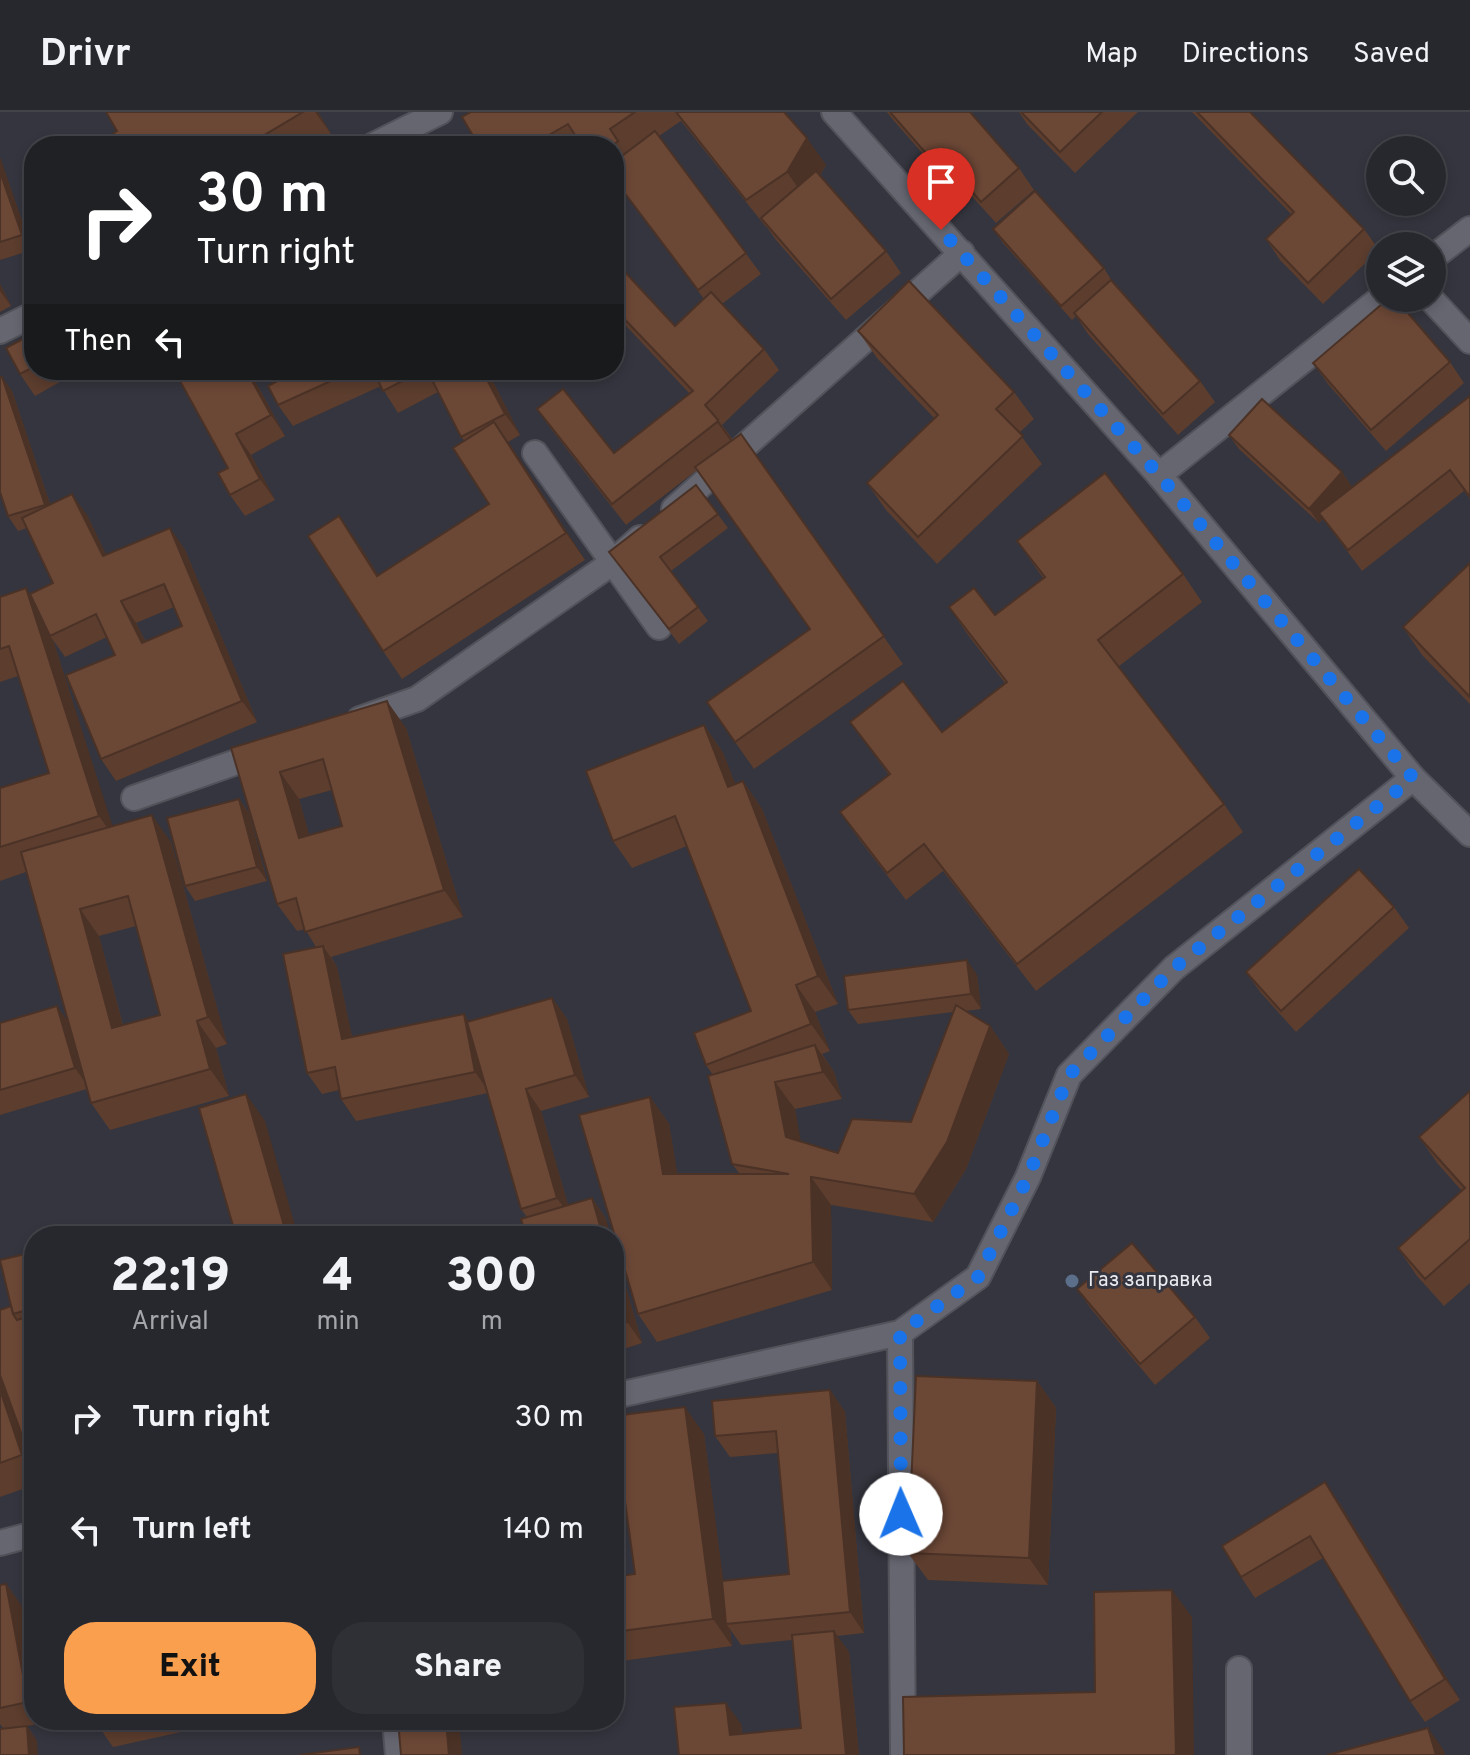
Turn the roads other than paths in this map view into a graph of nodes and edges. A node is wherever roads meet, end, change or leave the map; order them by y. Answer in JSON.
{"nodes":[{"id":1,"x":440,"y":112,"type":"edge"},
{"id":2,"x":834,"y":112,"type":"edge"},
{"id":3,"x":392,"y":136,"type":"edge"},
{"id":4,"x":1470,"y":229,"type":"edge"},
{"id":5,"x":1446,"y":247,"type":"edge"},
{"id":6,"x":962,"y":253,"type":"junction"},
{"id":7,"x":1366,"y":310,"type":"edge"},
{"id":8,"x":1443,"y":312,"type":"edge"},
{"id":9,"x":24,"y":319,"type":"edge"},
{"id":10,"x":0,"y":331,"type":"edge"},
{"id":11,"x":1470,"y":341,"type":"edge"},
{"id":12,"x":535,"y":453,"type":"dead end"},
{"id":13,"x":1159,"y":475,"type":"junction"},
{"id":14,"x":612,"y":563,"type":"junction"},
{"id":15,"x":659,"y":627,"type":"edge"},
{"id":16,"x":342,"y":725,"type":"edge"},
{"id":17,"x":283,"y":746,"type":"edge"},
{"id":18,"x":1413,"y":778,"type":"junction"},
{"id":19,"x":134,"y":798,"type":"dead end"},
{"id":20,"x":1470,"y":834,"type":"edge"},
{"id":21,"x":900,"y":1333,"type":"junction"},
{"id":22,"x":624,"y":1394,"type":"edge"},
{"id":23,"x":24,"y":1537,"type":"edge"},
{"id":24,"x":0,"y":1543,"type":"edge"},
{"id":25,"x":1239,"y":1669,"type":"dead end"},
{"id":26,"x":396,"y":1730,"type":"edge"},
{"id":27,"x":398,"y":1755,"type":"edge"},
{"id":28,"x":903,"y":1755,"type":"edge"},
{"id":29,"x":1239,"y":1755,"type":"edge"}],
"edges":[{"from":1,"to":3,"type":"street"},
{"from":2,"to":6,"type":"street"},
{"from":4,"to":5,"type":"street"},
{"from":6,"to":13,"type":"street"},
{"from":6,"to":14,"type":"street"},
{"from":7,"to":13,"type":"street"},
{"from":8,"to":11,"type":"street"},
{"from":9,"to":10,"type":"street"},
{"from":12,"to":14,"type":"street"},
{"from":13,"to":18,"type":"street"},
{"from":14,"to":15,"type":"street"},
{"from":14,"to":16,"type":"street"},
{"from":17,"to":19,"type":"street"},
{"from":18,"to":20,"type":"street"},
{"from":18,"to":21,"type":"street"},
{"from":21,"to":22,"type":"street"},
{"from":21,"to":28,"type":"street"},
{"from":23,"to":24,"type":"street"},
{"from":25,"to":29,"type":"street"},
{"from":26,"to":27,"type":"street"}]}
